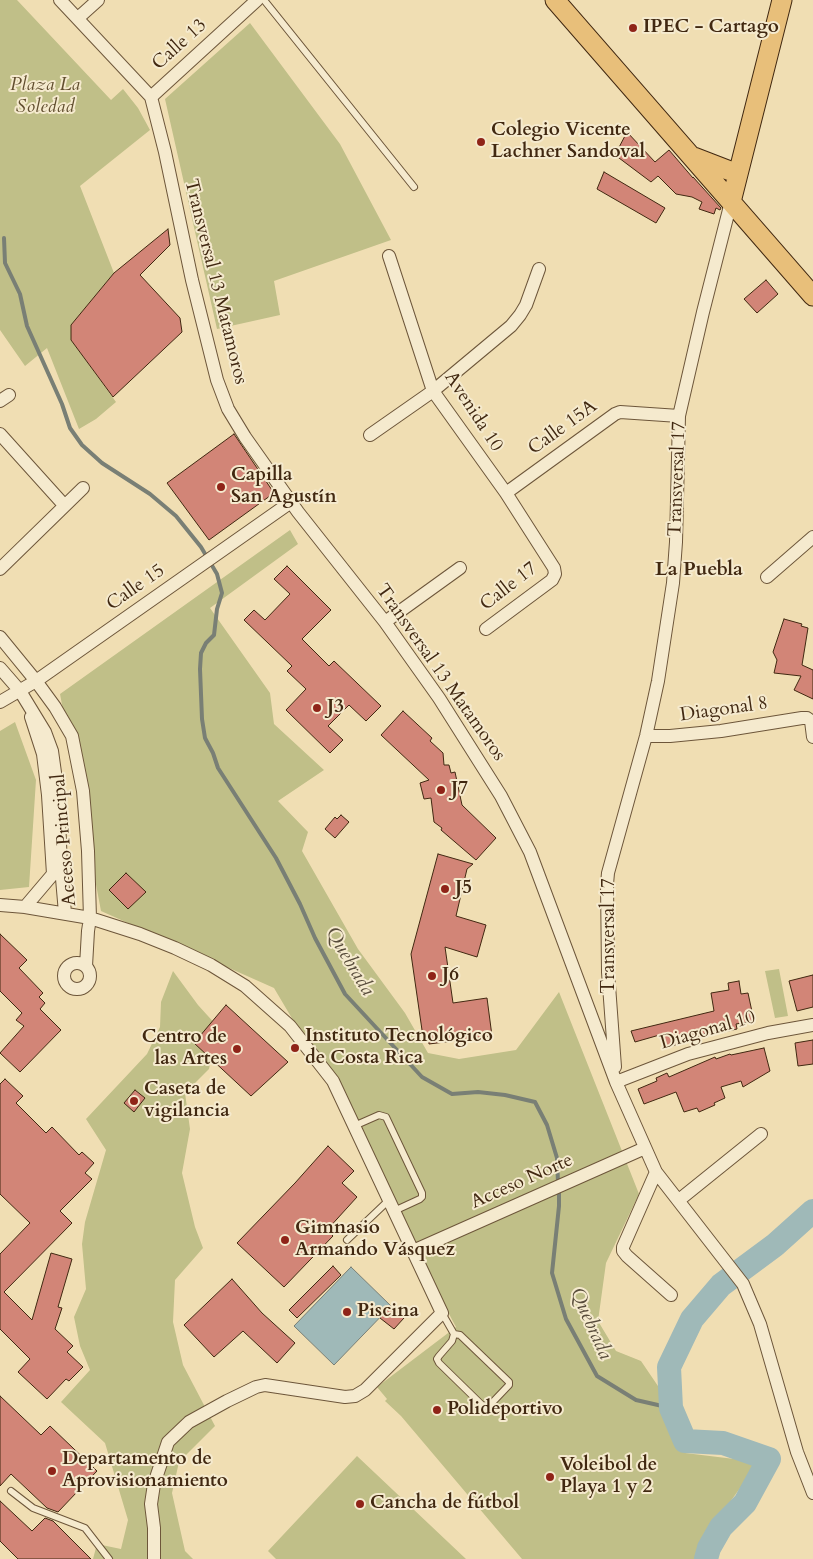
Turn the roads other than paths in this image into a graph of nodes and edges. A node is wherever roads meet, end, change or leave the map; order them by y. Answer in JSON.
{"nodes":[{"id":1,"x":60,"y":0,"type":"edge"},
{"id":2,"x":98,"y":0,"type":"edge"},
{"id":3,"x":257,"y":0,"type":"edge"},
{"id":4,"x":264,"y":0,"type":"edge"},
{"id":5,"x":555,"y":0,"type":"edge"},
{"id":6,"x":782,"y":0,"type":"edge"},
{"id":7,"x":243,"y":5,"type":"edge"},
{"id":8,"x":78,"y":18,"type":"junction"},
{"id":9,"x":151,"y":97,"type":"junction"},
{"id":10,"x":691,"y":156,"type":"junction"},
{"id":11,"x":738,"y":174,"type":"junction"},
{"id":12,"x":414,"y":187,"type":"dead end"},
{"id":13,"x":731,"y":202,"type":"junction"},
{"id":14,"x":388,"y":256,"type":"dead end"},
{"id":15,"x":539,"y":269,"type":"dead end"},
{"id":16,"x":812,"y":294,"type":"edge"},
{"id":17,"x":433,"y":391,"type":"junction"},
{"id":18,"x":679,"y":416,"type":"junction"},
{"id":19,"x":0,"y":434,"type":"edge"},
{"id":20,"x":370,"y":435,"type":"dead end"},
{"id":21,"x":83,"y":488,"type":"dead end"},
{"id":22,"x":506,"y":493,"type":"junction"},
{"id":23,"x":291,"y":502,"type":"junction"},
{"id":24,"x":64,"y":505,"type":"junction"},
{"id":25,"x":813,"y":537,"type":"edge"},
{"id":26,"x":460,"y":568,"type":"dead end"},
{"id":27,"x":0,"y":569,"type":"edge"},
{"id":28,"x":555,"y":574,"type":"joint"},
{"id":29,"x":767,"y":577,"type":"dead end"},
{"id":30,"x":386,"y":622,"type":"junction"},
{"id":31,"x":486,"y":629,"type":"dead end"},
{"id":32,"x":0,"y":637,"type":"edge"},
{"id":33,"x":0,"y":668,"type":"edge"},
{"id":34,"x":36,"y":680,"type":"junction"},
{"id":35,"x":20,"y":691,"type":"junction"},
{"id":36,"x":0,"y":702,"type":"edge"},
{"id":37,"x":28,"y":705,"type":"junction"},
{"id":38,"x":646,"y":736,"type":"junction"},
{"id":39,"x":813,"y":737,"type":"edge"},
{"id":40,"x":0,"y":905,"type":"edge"},
{"id":41,"x":25,"y":907,"type":"junction"},
{"id":42,"x":65,"y":913,"type":"junction"},
{"id":43,"x":90,"y":918,"type":"junction"},
{"id":44,"x":86,"y":966,"type":"dead end"},
{"id":45,"x":813,"y":1025,"type":"edge"},
{"id":46,"x":616,"y":1082,"type":"junction"},
{"id":47,"x":354,"y":1126,"type":"junction"},
{"id":48,"x":761,"y":1134,"type":"dead end"},
{"id":49,"x":646,"y":1148,"type":"junction"},
{"id":50,"x":656,"y":1172,"type":"junction"},
{"id":51,"x":678,"y":1200,"type":"junction"},
{"id":52,"x":392,"y":1206,"type":"junction"},
{"id":53,"x":347,"y":1240,"type":"dead end"},
{"id":54,"x":413,"y":1250,"type":"junction"},
{"id":55,"x":671,"y":1295,"type":"dead end"},
{"id":56,"x":442,"y":1313,"type":"junction"},
{"id":57,"x":454,"y":1334,"type":"junction"},
{"id":58,"x":11,"y":1491,"type":"dead end"},
{"id":59,"x":813,"y":1493,"type":"edge"},
{"id":60,"x":109,"y":1559,"type":"edge"},
{"id":61,"x":154,"y":1559,"type":"edge"}],
"edges":[{"from":1,"to":8,"type":"street"},
{"from":2,"to":8,"type":"street"},
{"from":3,"to":7,"type":"street","name":"Calle 13"},
{"from":4,"to":12,"type":"lane"},
{"from":5,"to":10,"type":"main road"},
{"from":6,"to":11,"type":"main road","name":"Transversal 17"},
{"from":7,"to":9,"type":"street","name":"Calle 13"},
{"from":8,"to":9,"type":"street"},
{"from":9,"to":23,"type":"street","name":"Transversal 13 Matamoros"},
{"from":10,"to":11,"type":"main road"},
{"from":10,"to":13,"type":"main road"},
{"from":11,"to":13,"type":"main road","name":"Transversal 17"},
{"from":13,"to":16,"type":"main road"},
{"from":13,"to":18,"type":"street","name":"Transversal 17"},
{"from":14,"to":17,"type":"street","name":"Avenida 10"},
{"from":15,"to":17,"type":"street"},
{"from":17,"to":20,"type":"street"},
{"from":17,"to":22,"type":"street","name":"Avenida 10"},
{"from":18,"to":22,"type":"street","name":"Calle 15A"},
{"from":18,"to":38,"type":"street","name":"Transversal 17"},
{"from":19,"to":24,"type":"street"},
{"from":21,"to":24,"type":"street"},
{"from":22,"to":28,"type":"street","name":"Avenida 10"},
{"from":23,"to":30,"type":"street","name":"Transversal 13 Matamoros"},
{"from":23,"to":34,"type":"street","name":"Calle 15"},
{"from":24,"to":27,"type":"street"},
{"from":25,"to":29,"type":"street"},
{"from":26,"to":30,"type":"street"},
{"from":28,"to":31,"type":"street","name":"Calle 17"},
{"from":30,"to":46,"type":"street","name":"Transversal 13 Matamoros"},
{"from":32,"to":34,"type":"street","name":"Acceso Principal"},
{"from":33,"to":35,"type":"street","name":"Acceso Principal"},
{"from":34,"to":35,"type":"street","name":"Calle 15"},
{"from":34,"to":43,"type":"street","name":"Acceso Principal"},
{"from":35,"to":36,"type":"street","name":"Calle 15"},
{"from":35,"to":37,"type":"street","name":"Acceso Principal"},
{"from":37,"to":41,"type":"street","name":"Acceso Principal"},
{"from":37,"to":42,"type":"street","name":"Acceso Principal"},
{"from":38,"to":39,"type":"street","name":"Diagonal 8"},
{"from":38,"to":46,"type":"street","name":"Transversal 17"},
{"from":40,"to":41,"type":"street"},
{"from":41,"to":42,"type":"street"},
{"from":42,"to":43,"type":"street"},
{"from":43,"to":44,"type":"street","name":"Acceso Principal"},
{"from":43,"to":47,"type":"street"},
{"from":45,"to":46,"type":"street","name":"Diagonal 10"},
{"from":46,"to":49,"type":"street","name":"Transversal 13 Matamoros"},
{"from":47,"to":52,"type":"street"},
{"from":47,"to":52,"type":"lane"},
{"from":48,"to":51,"type":"street"},
{"from":49,"to":50,"type":"street","name":"Transversal 13 Matamoros"},
{"from":49,"to":54,"type":"street","name":"Acceso Norte"},
{"from":50,"to":51,"type":"street","name":"Transversal 13 Matamoros"},
{"from":50,"to":55,"type":"street"},
{"from":51,"to":59,"type":"street","name":"Transversal 13 Matamoros"},
{"from":52,"to":53,"type":"lane"},
{"from":52,"to":54,"type":"street"},
{"from":54,"to":56,"type":"street"},
{"from":56,"to":57,"type":"lane"},
{"from":56,"to":61,"type":"street"},
{"from":57,"to":57,"type":"lane"},
{"from":58,"to":60,"type":"lane"}]}
